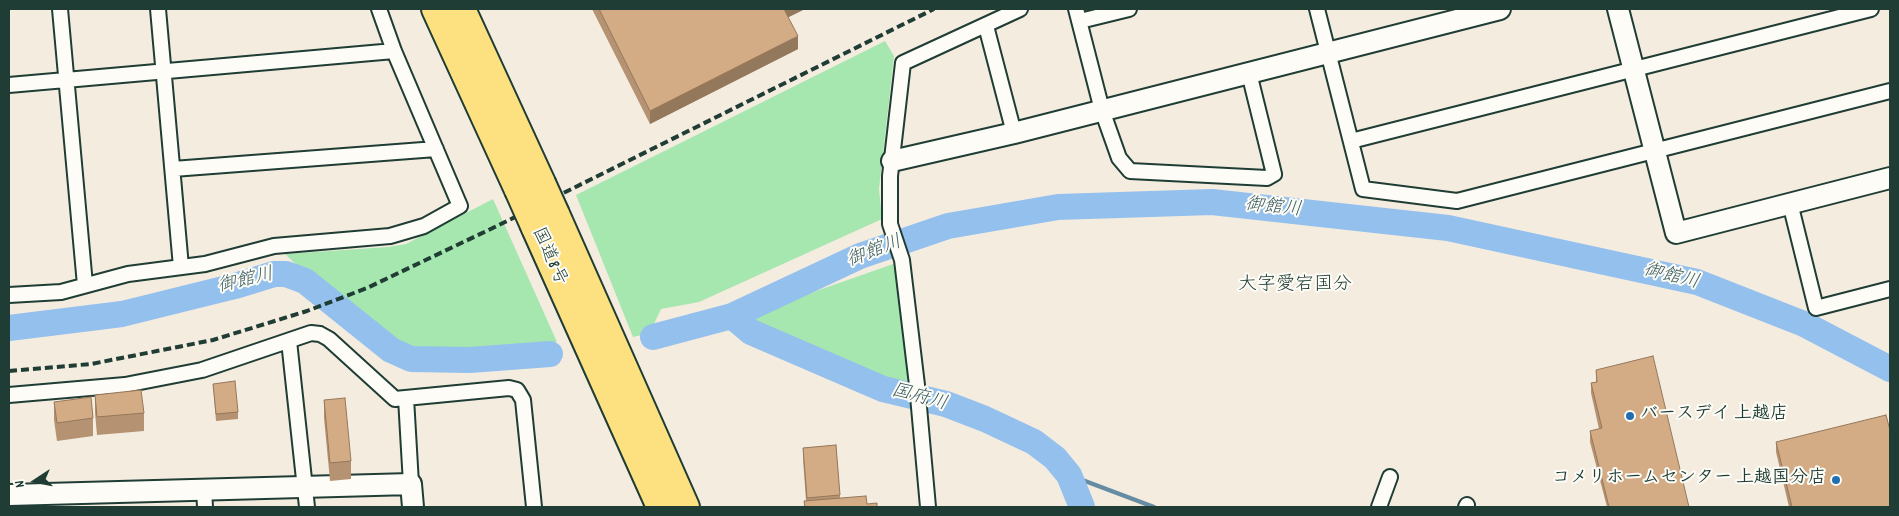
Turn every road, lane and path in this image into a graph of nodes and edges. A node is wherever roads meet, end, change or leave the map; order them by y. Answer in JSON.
{"nodes":[{"id":1,"x":60,"y":9,"type":"edge"},
{"id":2,"x":158,"y":9,"type":"edge"},
{"id":3,"x":379,"y":9,"type":"edge"},
{"id":4,"x":435,"y":9,"type":"edge"},
{"id":5,"x":462,"y":9,"type":"edge"},
{"id":6,"x":1020,"y":9,"type":"edge"},
{"id":7,"x":1129,"y":9,"type":"edge"},
{"id":8,"x":1317,"y":9,"type":"edge"},
{"id":9,"x":1500,"y":9,"type":"edge"},
{"id":10,"x":1618,"y":9,"type":"edge"},
{"id":11,"x":1870,"y":9,"type":"edge"},
{"id":12,"x":1078,"y":15,"type":"edge"},
{"id":13,"x":986,"y":26,"type":"junction"},
{"id":14,"x":394,"y":51,"type":"junction"},
{"id":15,"x":1328,"y":53,"type":"junction"},
{"id":16,"x":1634,"y":69,"type":"junction"},
{"id":17,"x":164,"y":70,"type":"junction"},
{"id":18,"x":1248,"y":73,"type":"junction"},
{"id":19,"x":66,"y":80,"type":"junction"},
{"id":20,"x":9,"y":85,"type":"edge"},
{"id":21,"x":1890,"y":91,"type":"edge"},
{"id":22,"x":1102,"y":110,"type":"junction"},
{"id":23,"x":1014,"y":133,"type":"junction"},
{"id":24,"x":1351,"y":141,"type":"junction"},
{"id":25,"x":436,"y":149,"type":"junction"},
{"id":26,"x":1655,"y":152,"type":"junction"},
{"id":27,"x":892,"y":162,"type":"junction"},
{"id":28,"x":172,"y":169,"type":"junction"},
{"id":29,"x":1890,"y":178,"type":"edge"},
{"id":30,"x":530,"y":186,"type":"junction"},
{"id":31,"x":1790,"y":203,"type":"junction"},
{"id":32,"x":545,"y":220,"type":"junction"},
{"id":33,"x":181,"y":267,"type":"junction"},
{"id":34,"x":85,"y":285,"type":"junction"},
{"id":35,"x":1890,"y":289,"type":"edge"},
{"id":36,"x":9,"y":295,"type":"edge"},
{"id":37,"x":289,"y":341,"type":"junction"},
{"id":38,"x":9,"y":394,"type":"edge"},
{"id":39,"x":406,"y":398,"type":"junction"},
{"id":40,"x":1390,"y":477,"type":"dead end"},
{"id":41,"x":411,"y":484,"type":"junction"},
{"id":42,"x":305,"y":487,"type":"junction"},
{"id":43,"x":9,"y":495,"type":"edge"},
{"id":44,"x":204,"y":498,"type":"edge"},
{"id":45,"x":104,"y":500,"type":"edge"},
{"id":46,"x":307,"y":507,"type":"edge"},
{"id":47,"x":414,"y":507,"type":"edge"},
{"id":48,"x":534,"y":507,"type":"edge"},
{"id":49,"x":660,"y":507,"type":"edge"},
{"id":50,"x":686,"y":507,"type":"edge"},
{"id":51,"x":928,"y":507,"type":"edge"},
{"id":52,"x":1379,"y":507,"type":"edge"}],
"edges":[{"from":1,"to":19,"type":"street"},
{"from":2,"to":17,"type":"street"},
{"from":3,"to":14,"type":"street"},
{"from":4,"to":30,"type":"highway","name":"国道8号"},
{"from":5,"to":30,"type":"highway","name":"国道8号"},
{"from":6,"to":13,"type":"street"},
{"from":7,"to":12,"type":"street"},
{"from":8,"to":15,"type":"street"},
{"from":9,"to":15,"type":"street"},
{"from":10,"to":16,"type":"street"},
{"from":11,"to":16,"type":"street"},
{"from":12,"to":22,"type":"street"},
{"from":13,"to":23,"type":"street"},
{"from":13,"to":27,"type":"street"},
{"from":14,"to":17,"type":"street"},
{"from":14,"to":25,"type":"street"},
{"from":15,"to":18,"type":"street"},
{"from":15,"to":24,"type":"street"},
{"from":16,"to":24,"type":"street"},
{"from":16,"to":26,"type":"street"},
{"from":17,"to":19,"type":"street"},
{"from":17,"to":28,"type":"street"},
{"from":18,"to":22,"type":"street"},
{"from":18,"to":22,"type":"street"},
{"from":19,"to":20,"type":"street"},
{"from":19,"to":34,"type":"street"},
{"from":21,"to":26,"type":"street"},
{"from":22,"to":23,"type":"street"},
{"from":23,"to":27,"type":"street"},
{"from":24,"to":26,"type":"street"},
{"from":25,"to":28,"type":"street"},
{"from":25,"to":33,"type":"street"},
{"from":26,"to":31,"type":"street"},
{"from":27,"to":51,"type":"street"},
{"from":28,"to":33,"type":"street"},
{"from":29,"to":31,"type":"street"},
{"from":30,"to":32,"type":"highway","name":"国道8号","bridge":true},
{"from":31,"to":35,"type":"street"},
{"from":32,"to":49,"type":"highway","name":"国道8号"},
{"from":32,"to":50,"type":"highway","name":"国道8号"},
{"from":33,"to":34,"type":"street"},
{"from":34,"to":36,"type":"street"},
{"from":37,"to":38,"type":"street"},
{"from":37,"to":39,"type":"street"},
{"from":37,"to":42,"type":"street"},
{"from":39,"to":41,"type":"street"},
{"from":39,"to":48,"type":"street"},
{"from":40,"to":52,"type":"street"},
{"from":41,"to":42,"type":"street"},
{"from":41,"to":47,"type":"street"},
{"from":42,"to":44,"type":"street"},
{"from":42,"to":46,"type":"street"},
{"from":43,"to":45,"type":"street"},
{"from":44,"to":45,"type":"street"}]}
